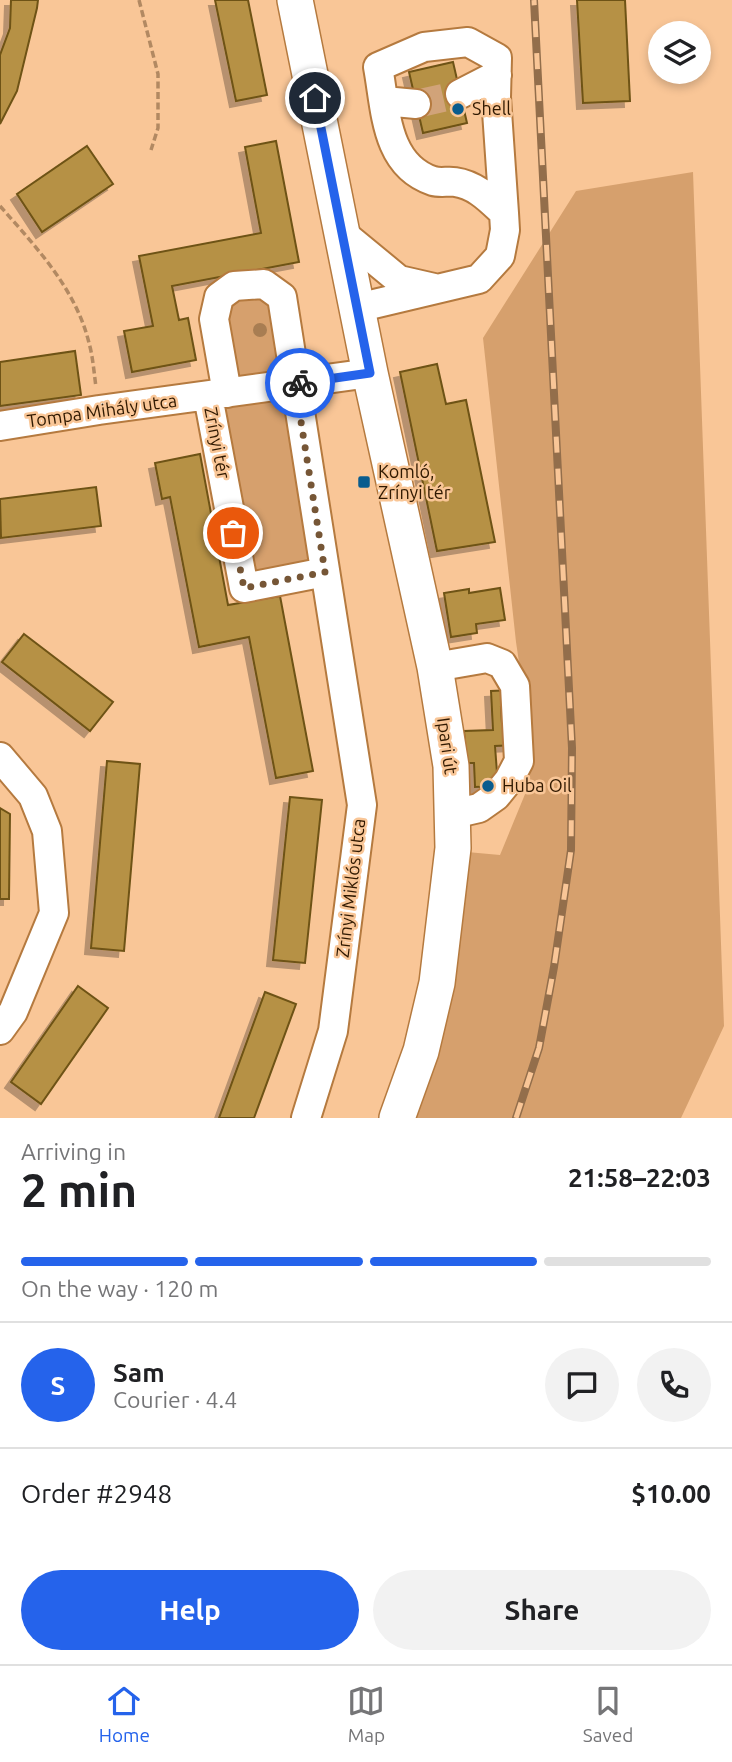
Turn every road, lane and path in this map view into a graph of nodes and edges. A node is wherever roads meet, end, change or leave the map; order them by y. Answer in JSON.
{"nodes":[{"id":1,"x":139,"y":0,"type":"edge"},
{"id":2,"x":295,"y":0,"type":"edge"},
{"id":3,"x":497,"y":75,"type":"junction"},
{"id":4,"x":460,"y":94,"type":"tunnel mouth"},
{"id":5,"x":384,"y":101,"type":"junction"},
{"id":6,"x":416,"y":104,"type":"tunnel mouth"},
{"id":7,"x":151,"y":150,"type":"dead end"},
{"id":8,"x":0,"y":206,"type":"edge"},
{"id":9,"x":504,"y":213,"type":"junction"},
{"id":10,"x":342,"y":233,"type":"junction"},
{"id":11,"x":444,"y":289,"type":"junction"},
{"id":12,"x":357,"y":308,"type":"junction"},
{"id":13,"x":370,"y":373,"type":"junction"},
{"id":14,"x":295,"y":384,"type":"junction"},
{"id":15,"x":217,"y":395,"type":"junction"},
{"id":16,"x":99,"y":410,"type":"junction"},
{"id":17,"x":0,"y":426,"type":"edge"},
{"id":18,"x":325,"y":572,"type":"junction"},
{"id":19,"x":435,"y":667,"type":"junction"},
{"id":20,"x":0,"y":757,"type":"edge"},
{"id":21,"x":453,"y":814,"type":"junction"},
{"id":22,"x":0,"y":1030,"type":"edge"},
{"id":23,"x":306,"y":1118,"type":"edge"},
{"id":24,"x":397,"y":1118,"type":"edge"}],
"edges":[{"from":1,"to":7,"type":"path"},
{"from":2,"to":10,"type":"main road","name":"Ipari út"},
{"from":3,"to":4,"type":"street"},
{"from":3,"to":5,"type":"street"},
{"from":3,"to":9,"type":"street"},
{"from":5,"to":6,"type":"street"},
{"from":5,"to":9,"type":"street"},
{"from":8,"to":16,"type":"path"},
{"from":9,"to":11,"type":"street"},
{"from":10,"to":11,"type":"street"},
{"from":10,"to":12,"type":"main road","name":"Ipari út"},
{"from":11,"to":12,"type":"street"},
{"from":12,"to":13,"type":"main road","name":"Ipari út"},
{"from":13,"to":14,"type":"street","name":"Tompa Mihály utca"},
{"from":13,"to":19,"type":"main road","name":"Ipari út"},
{"from":14,"to":15,"type":"street","name":"Tompa Mihály utca"},
{"from":14,"to":15,"type":"street","name":"Zrínyi tér"},
{"from":14,"to":18,"type":"street","name":"Zrínyi tér"},
{"from":15,"to":16,"type":"street","name":"Tompa Mihály utca"},
{"from":15,"to":18,"type":"street","name":"Zrínyi tér"},
{"from":16,"to":17,"type":"street","name":"Tompa Mihály utca"},
{"from":18,"to":23,"type":"street","name":"Zrínyi Miklós utca"},
{"from":19,"to":21,"type":"main road","name":"Ipari út"},
{"from":19,"to":21,"type":"street"},
{"from":20,"to":22,"type":"street"},
{"from":21,"to":24,"type":"main road","name":"Ipari út"}]}
